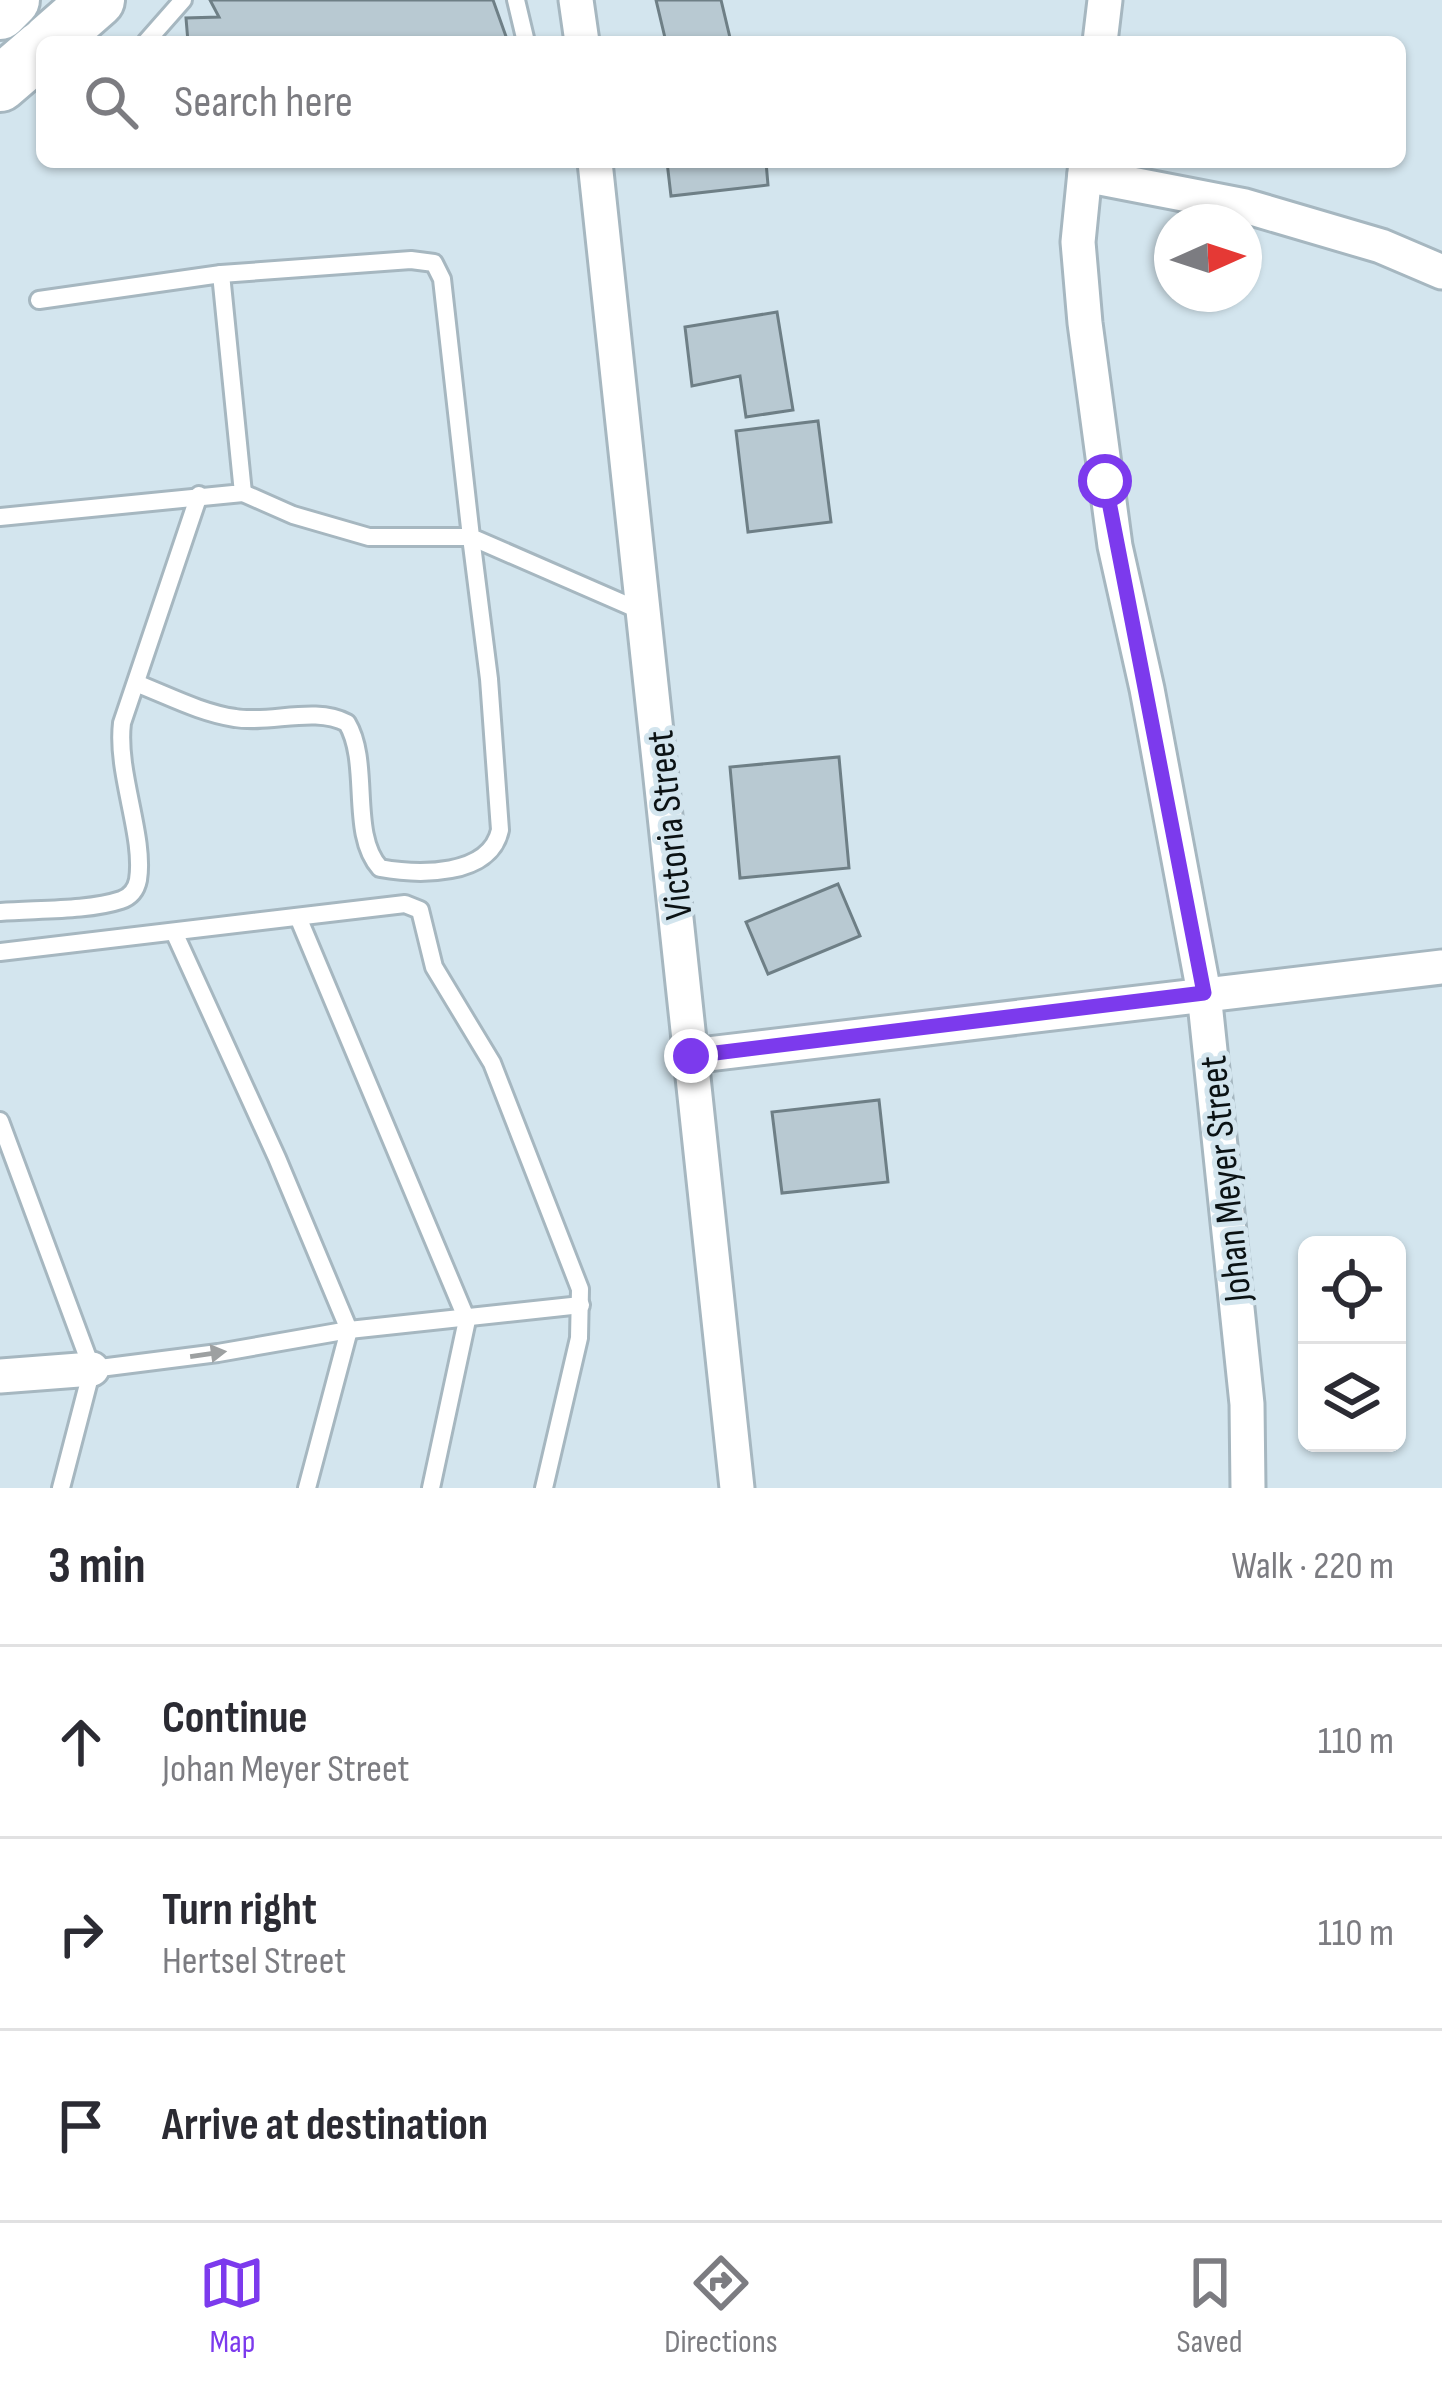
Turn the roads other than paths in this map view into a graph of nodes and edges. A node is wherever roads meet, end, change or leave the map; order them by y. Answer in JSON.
{"nodes":[{"id":1,"x":12,"y":0,"type":"edge"},
{"id":2,"x":97,"y":0,"type":"edge"},
{"id":3,"x":183,"y":0,"type":"edge"},
{"id":4,"x":516,"y":0,"type":"edge"},
{"id":5,"x":576,"y":0,"type":"edge"},
{"id":6,"x":1105,"y":0,"type":"edge"},
{"id":7,"x":0,"y":12,"type":"edge"},
{"id":8,"x":55,"y":36,"type":"edge"},
{"id":9,"x":151,"y":36,"type":"edge"},
{"id":10,"x":525,"y":36,"type":"edge"},
{"id":11,"x":581,"y":36,"type":"edge"},
{"id":12,"x":1101,"y":36,"type":"edge"},
{"id":13,"x":36,"y":53,"type":"edge"},
{"id":14,"x":0,"y":84,"type":"edge"},
{"id":15,"x":597,"y":168,"type":"edge"},
{"id":16,"x":1086,"y":168,"type":"edge"},
{"id":17,"x":1442,"y":272,"type":"edge"},
{"id":18,"x":221,"y":274,"type":"junction"},
{"id":19,"x":39,"y":300,"type":"dead end"},
{"id":20,"x":243,"y":493,"type":"junction"},
{"id":21,"x":199,"y":495,"type":"junction"},
{"id":22,"x":0,"y":517,"type":"edge"},
{"id":23,"x":472,"y":537,"type":"junction"},
{"id":24,"x":646,"y":614,"type":"junction"},
{"id":25,"x":138,"y":684,"type":"junction"},
{"id":26,"x":0,"y":912,"type":"edge"},
{"id":27,"x":298,"y":917,"type":"junction"},
{"id":28,"x":174,"y":932,"type":"junction"},
{"id":29,"x":0,"y":952,"type":"edge"},
{"id":30,"x":1442,"y":967,"type":"edge"},
{"id":31,"x":1204,"y":993,"type":"junction"},
{"id":32,"x":691,"y":1056,"type":"junction"},
{"id":33,"x":0,"y":1121,"type":"edge"},
{"id":34,"x":581,"y":1305,"type":"junction"},
{"id":35,"x":467,"y":1320,"type":"junction"},
{"id":36,"x":349,"y":1330,"type":"junction"},
{"id":37,"x":92,"y":1369,"type":"junction"},
{"id":38,"x":0,"y":1376,"type":"edge"},
{"id":39,"x":61,"y":1488,"type":"edge"},
{"id":40,"x":307,"y":1488,"type":"edge"},
{"id":41,"x":431,"y":1488,"type":"edge"},
{"id":42,"x":544,"y":1488,"type":"edge"},
{"id":43,"x":737,"y":1488,"type":"edge"},
{"id":44,"x":1248,"y":1488,"type":"edge"}],
"edges":[{"from":1,"to":7,"type":"main road"},
{"from":2,"to":8,"type":"main road"},
{"from":3,"to":9,"type":"lane"},
{"from":4,"to":10,"type":"lane"},
{"from":5,"to":11,"type":"street"},
{"from":6,"to":12,"type":"street"},
{"from":13,"to":14,"type":"main road"},
{"from":15,"to":24,"type":"street","name":"Victoria Street"},
{"from":16,"to":17,"type":"street"},
{"from":16,"to":31,"type":"street","name":"Johan Meyer Street"},
{"from":18,"to":19,"type":"lane"},
{"from":18,"to":20,"type":"lane"},
{"from":18,"to":23,"type":"lane"},
{"from":20,"to":21,"type":"lane"},
{"from":20,"to":23,"type":"lane"},
{"from":21,"to":22,"type":"lane"},
{"from":21,"to":25,"type":"lane"},
{"from":23,"to":24,"type":"lane"},
{"from":23,"to":25,"type":"lane"},
{"from":24,"to":32,"type":"street","name":"Victoria Street"},
{"from":25,"to":26,"type":"lane"},
{"from":27,"to":28,"type":"lane"},
{"from":27,"to":34,"type":"lane"},
{"from":27,"to":35,"type":"lane"},
{"from":28,"to":29,"type":"lane"},
{"from":28,"to":36,"type":"lane"},
{"from":30,"to":31,"type":"street"},
{"from":31,"to":32,"type":"street"},
{"from":31,"to":44,"type":"street","name":"Johan Meyer Street"},
{"from":32,"to":43,"type":"street","name":"Victoria Street"},
{"from":33,"to":37,"type":"lane"},
{"from":34,"to":35,"type":"lane"},
{"from":34,"to":42,"type":"lane"},
{"from":35,"to":36,"type":"lane"},
{"from":35,"to":41,"type":"lane"},
{"from":37,"to":36,"type":"lane","one_way":true},
{"from":36,"to":40,"type":"lane"},
{"from":37,"to":38,"type":"street"},
{"from":37,"to":39,"type":"lane"}]}
